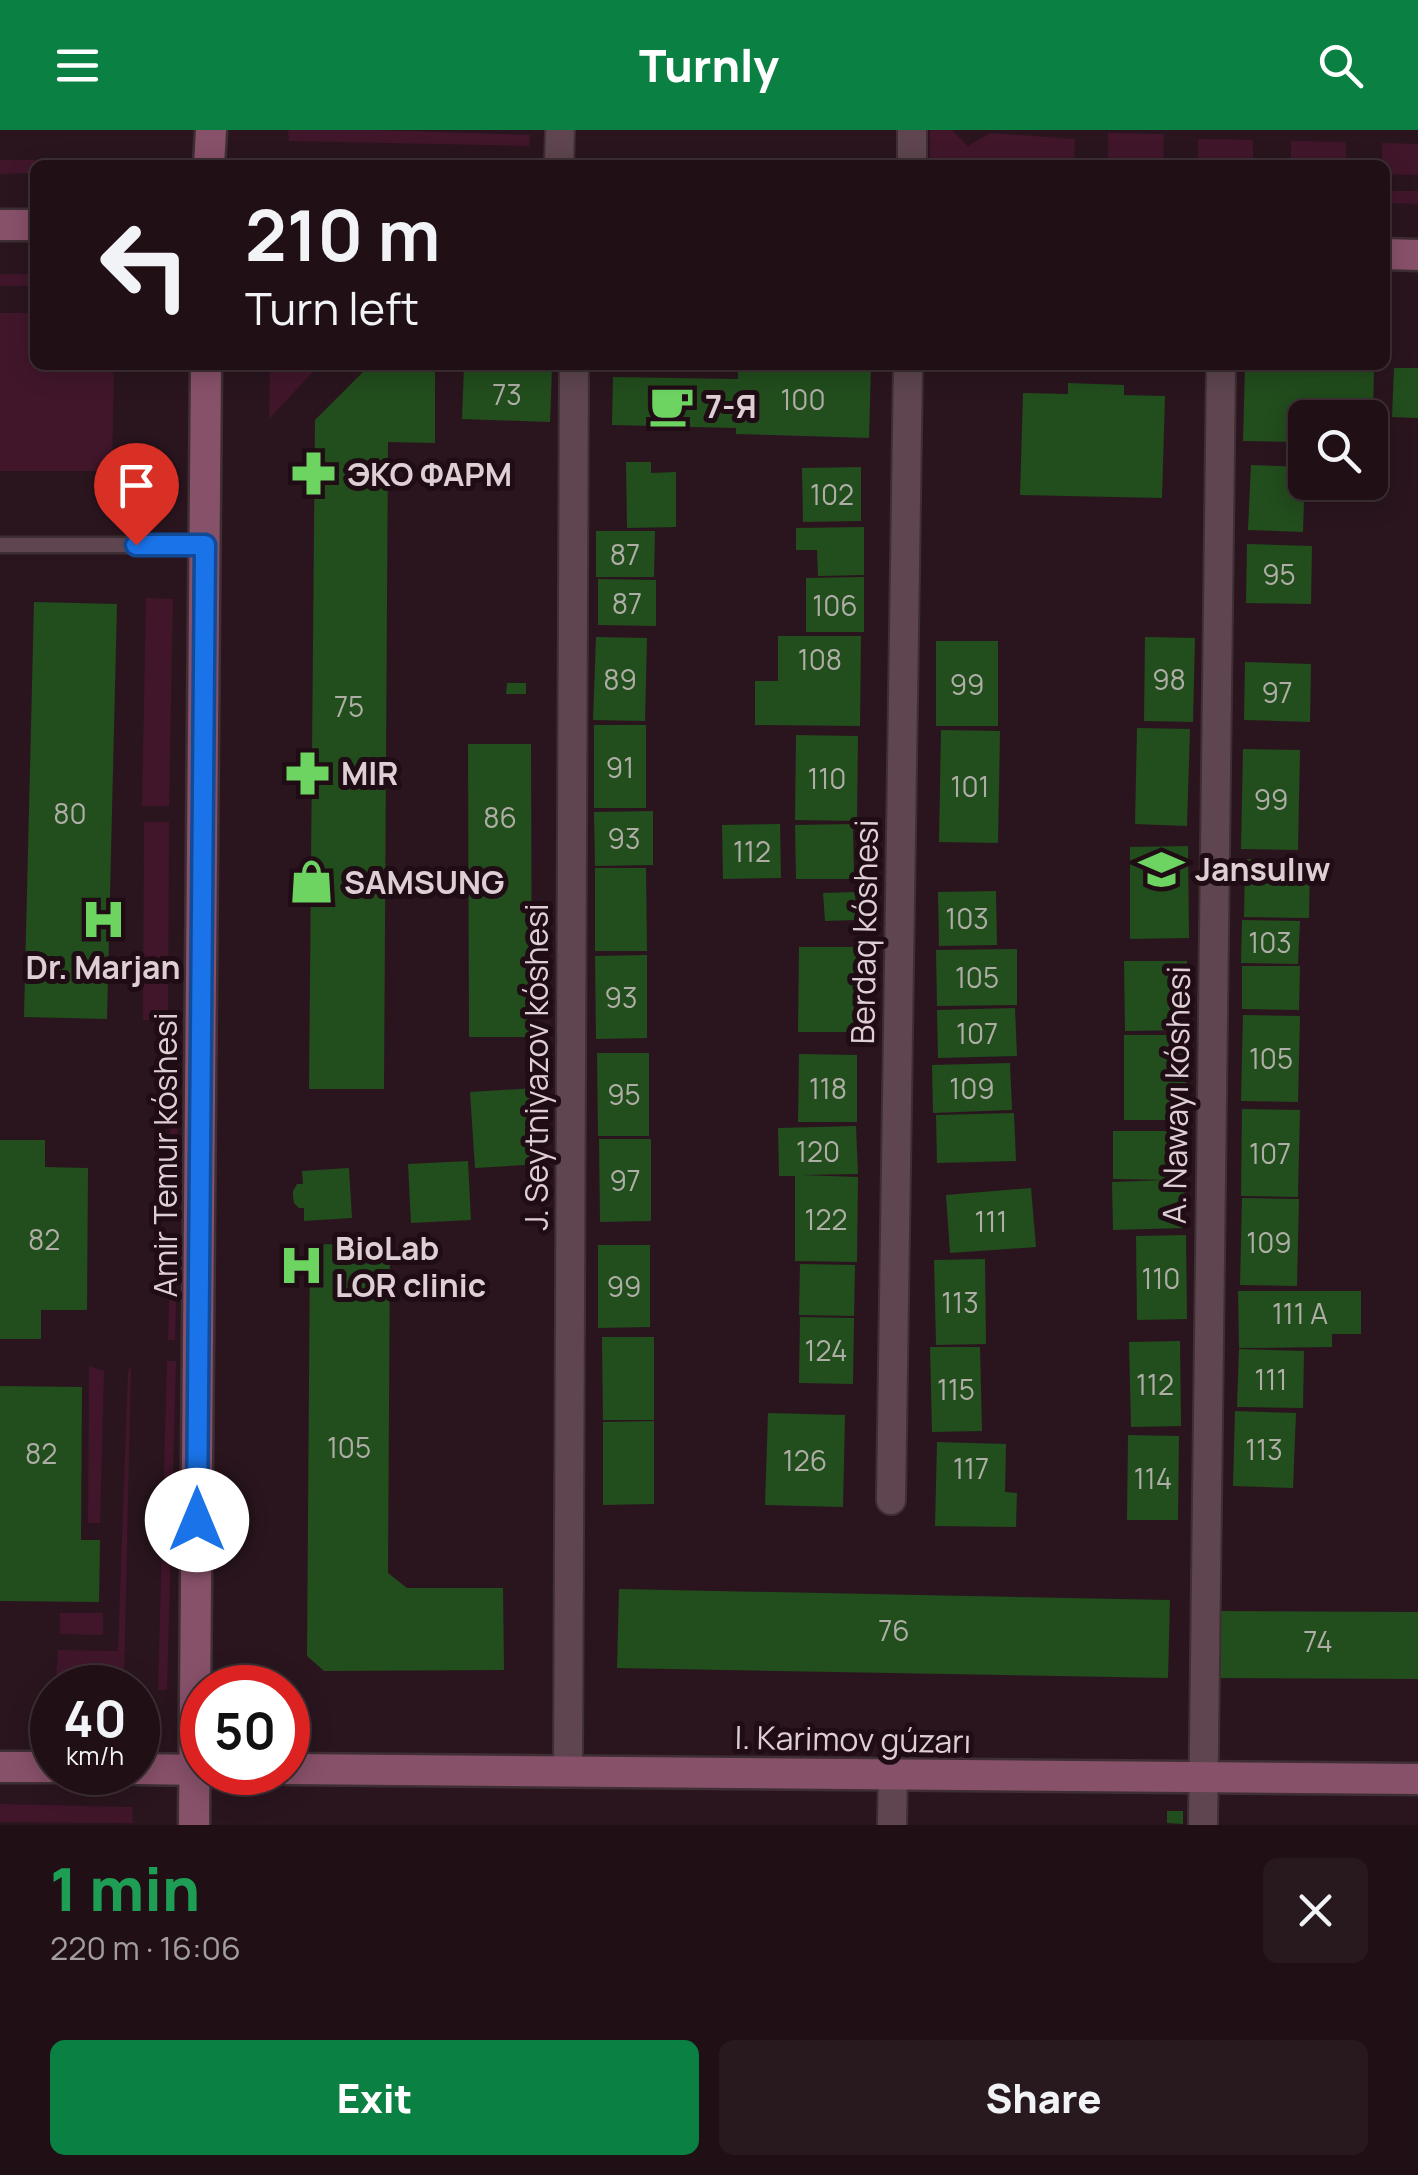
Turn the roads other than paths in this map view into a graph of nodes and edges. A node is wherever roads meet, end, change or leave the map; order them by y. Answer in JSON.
{"nodes":[{"id":1,"x":210,"y":130,"type":"edge"},
{"id":2,"x":560,"y":130,"type":"edge"},
{"id":3,"x":912,"y":130,"type":"edge"},
{"id":4,"x":210,"y":160,"type":"edge"},
{"id":5,"x":559,"y":160,"type":"edge"},
{"id":6,"x":912,"y":160,"type":"edge"},
{"id":7,"x":0,"y":225,"type":"edge"},
{"id":8,"x":30,"y":225,"type":"edge"},
{"id":9,"x":1390,"y":254,"type":"edge"},
{"id":10,"x":1418,"y":255,"type":"edge"},
{"id":11,"x":206,"y":370,"type":"edge"},
{"id":12,"x":574,"y":370,"type":"edge"},
{"id":13,"x":908,"y":370,"type":"edge"},
{"id":14,"x":1222,"y":370,"type":"edge"},
{"id":15,"x":0,"y":545,"type":"edge"},
{"id":16,"x":205,"y":545,"type":"junction"},
{"id":17,"x":891,"y":1500,"type":"dead end"},
{"id":18,"x":200,"y":1665,"type":"edge"},
{"id":19,"x":0,"y":1767,"type":"edge"},
{"id":20,"x":30,"y":1767,"type":"edge"},
{"id":21,"x":310,"y":1769,"type":"edge"},
{"id":22,"x":568,"y":1770,"type":"junction"},
{"id":23,"x":893,"y":1776,"type":"junction"},
{"id":24,"x":1204,"y":1777,"type":"junction"},
{"id":25,"x":1418,"y":1780,"type":"edge"},
{"id":26,"x":197,"y":1795,"type":"edge"},
{"id":27,"x":194,"y":1825,"type":"edge"},
{"id":28,"x":892,"y":1825,"type":"edge"},
{"id":29,"x":1204,"y":1825,"type":"edge"}],
"edges":[{"from":1,"to":4,"type":"main road"},
{"from":2,"to":5,"type":"street"},
{"from":3,"to":6,"type":"street"},
{"from":7,"to":8,"type":"main road"},
{"from":9,"to":10,"type":"main road"},
{"from":11,"to":16,"type":"main road","name":"Amir Temur kóshesi"},
{"from":12,"to":22,"type":"street","name":"J. Seytniyazov kóshesi"},
{"from":13,"to":17,"type":"street","name":"Berdaq kóshesi"},
{"from":14,"to":24,"type":"street","name":"A. Nawayı kóshesi"},
{"from":15,"to":16,"type":"lane"},
{"from":16,"to":18,"type":"main road","name":"Amir Temur kóshesi"},
{"from":19,"to":20,"type":"main road"},
{"from":21,"to":22,"type":"main road","name":"I. Karimov gúzarı"},
{"from":22,"to":23,"type":"main road","name":"I. Karimov gúzarı"},
{"from":23,"to":24,"type":"main road","name":"I. Karimov gúzarı"},
{"from":23,"to":28,"type":"street"},
{"from":24,"to":25,"type":"main road","name":"I. Karimov gúzarı"},
{"from":24,"to":29,"type":"street","name":"A. Nawayı kóshesi"},
{"from":26,"to":27,"type":"main road","name":"Amir Temur kóshesi"}]}
